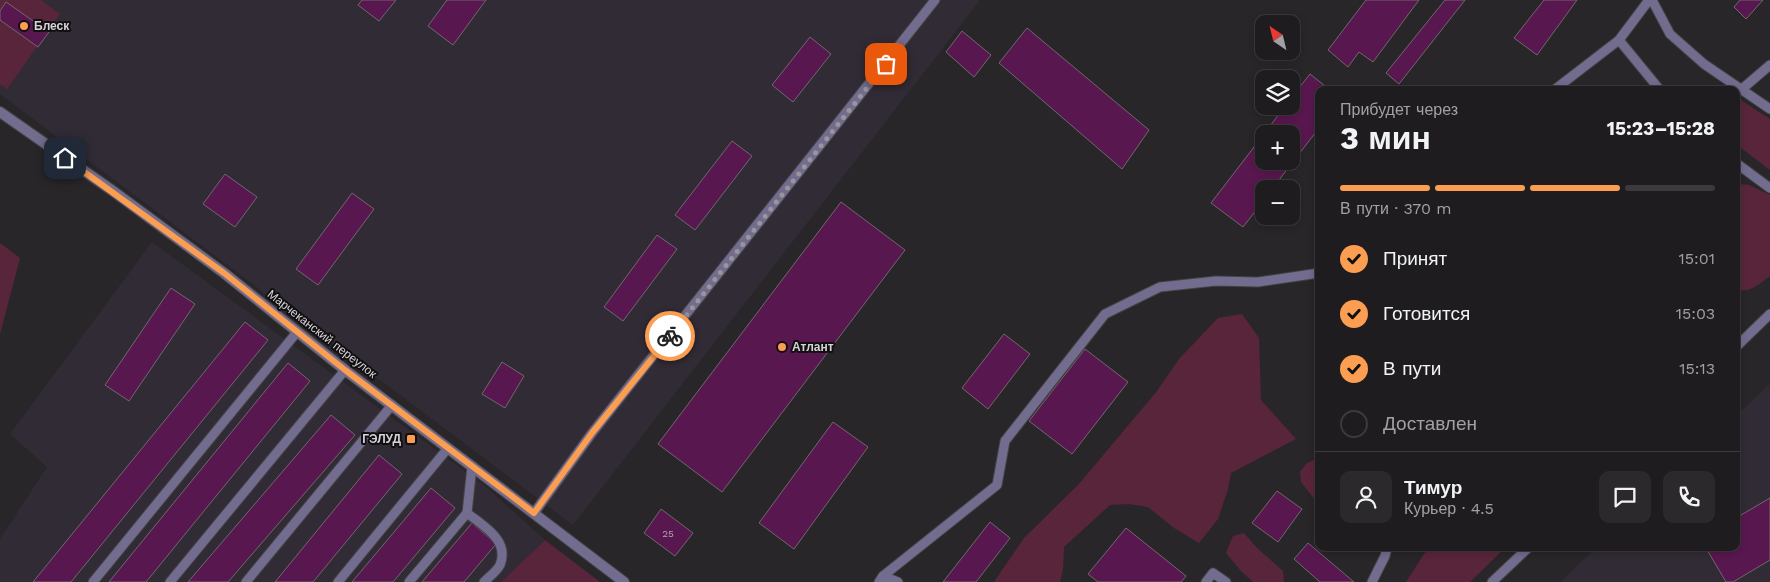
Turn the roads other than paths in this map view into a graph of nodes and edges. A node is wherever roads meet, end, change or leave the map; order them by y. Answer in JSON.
{"nodes":[{"id":1,"x":935,"y":0,"type":"edge"},
{"id":2,"x":1651,"y":0,"type":"edge"},
{"id":3,"x":1619,"y":40,"type":"junction"},
{"id":4,"x":1770,"y":65,"type":"edge"},
{"id":5,"x":1559,"y":86,"type":"edge"},
{"id":6,"x":1657,"y":86,"type":"edge"},
{"id":7,"x":1737,"y":86,"type":"edge"},
{"id":8,"x":1742,"y":89,"type":"joint"},
{"id":9,"x":1770,"y":109,"type":"edge"},
{"id":10,"x":0,"y":112,"type":"edge"},
{"id":11,"x":1740,"y":166,"type":"edge"},
{"id":12,"x":1770,"y":188,"type":"edge"},
{"id":13,"x":1315,"y":274,"type":"edge"},
{"id":14,"x":1770,"y":314,"type":"edge"},
{"id":15,"x":297,"y":332,"type":"junction"},
{"id":16,"x":1740,"y":343,"type":"edge"},
{"id":17,"x":345,"y":370,"type":"junction"},
{"id":18,"x":392,"y":405,"type":"junction"},
{"id":19,"x":448,"y":448,"type":"junction"},
{"id":20,"x":472,"y":466,"type":"junction"},
{"id":21,"x":467,"y":513,"type":"junction"},
{"id":22,"x":534,"y":513,"type":"junction"},
{"id":23,"x":1386,"y":551,"type":"edge"},
{"id":24,"x":1525,"y":551,"type":"edge"},
{"id":25,"x":881,"y":579,"type":"edge"},
{"id":26,"x":93,"y":582,"type":"edge"},
{"id":27,"x":170,"y":582,"type":"edge"},
{"id":28,"x":246,"y":582,"type":"edge"},
{"id":29,"x":338,"y":582,"type":"edge"},
{"id":30,"x":409,"y":582,"type":"edge"},
{"id":31,"x":484,"y":582,"type":"edge"},
{"id":32,"x":624,"y":582,"type":"edge"},
{"id":33,"x":898,"y":582,"type":"edge"},
{"id":34,"x":1206,"y":582,"type":"edge"},
{"id":35,"x":1226,"y":582,"type":"edge"},
{"id":36,"x":1372,"y":582,"type":"edge"},
{"id":37,"x":1492,"y":582,"type":"edge"}],
"edges":[{"from":1,"to":22,"type":"lane"},
{"from":2,"to":3,"type":"lane"},
{"from":2,"to":7,"type":"lane"},
{"from":3,"to":5,"type":"lane"},
{"from":3,"to":6,"type":"lane"},
{"from":4,"to":8,"type":"lane"},
{"from":8,"to":9,"type":"lane"},
{"from":10,"to":15,"type":"street","name":"Марчеканский переулок"},
{"from":11,"to":12,"type":"lane"},
{"from":13,"to":25,"type":"lane"},
{"from":14,"to":16,"type":"lane"},
{"from":15,"to":17,"type":"street","name":"Марчеканский переулок"},
{"from":15,"to":26,"type":"lane"},
{"from":17,"to":18,"type":"street","name":"Марчеканский переулок"},
{"from":17,"to":27,"type":"lane"},
{"from":18,"to":19,"type":"street","name":"Марчеканский переулок"},
{"from":18,"to":28,"type":"lane"},
{"from":19,"to":20,"type":"street","name":"Марчеканский переулок"},
{"from":19,"to":29,"type":"lane"},
{"from":20,"to":21,"type":"lane"},
{"from":20,"to":22,"type":"street","name":"Марчеканский переулок"},
{"from":21,"to":30,"type":"lane"},
{"from":21,"to":31,"type":"lane"},
{"from":22,"to":32,"type":"street","name":"Марчеканский переулок"},
{"from":23,"to":36,"type":"lane"},
{"from":24,"to":37,"type":"lane"},
{"from":25,"to":33,"type":"lane"},
{"from":34,"to":35,"type":"lane"}]}
